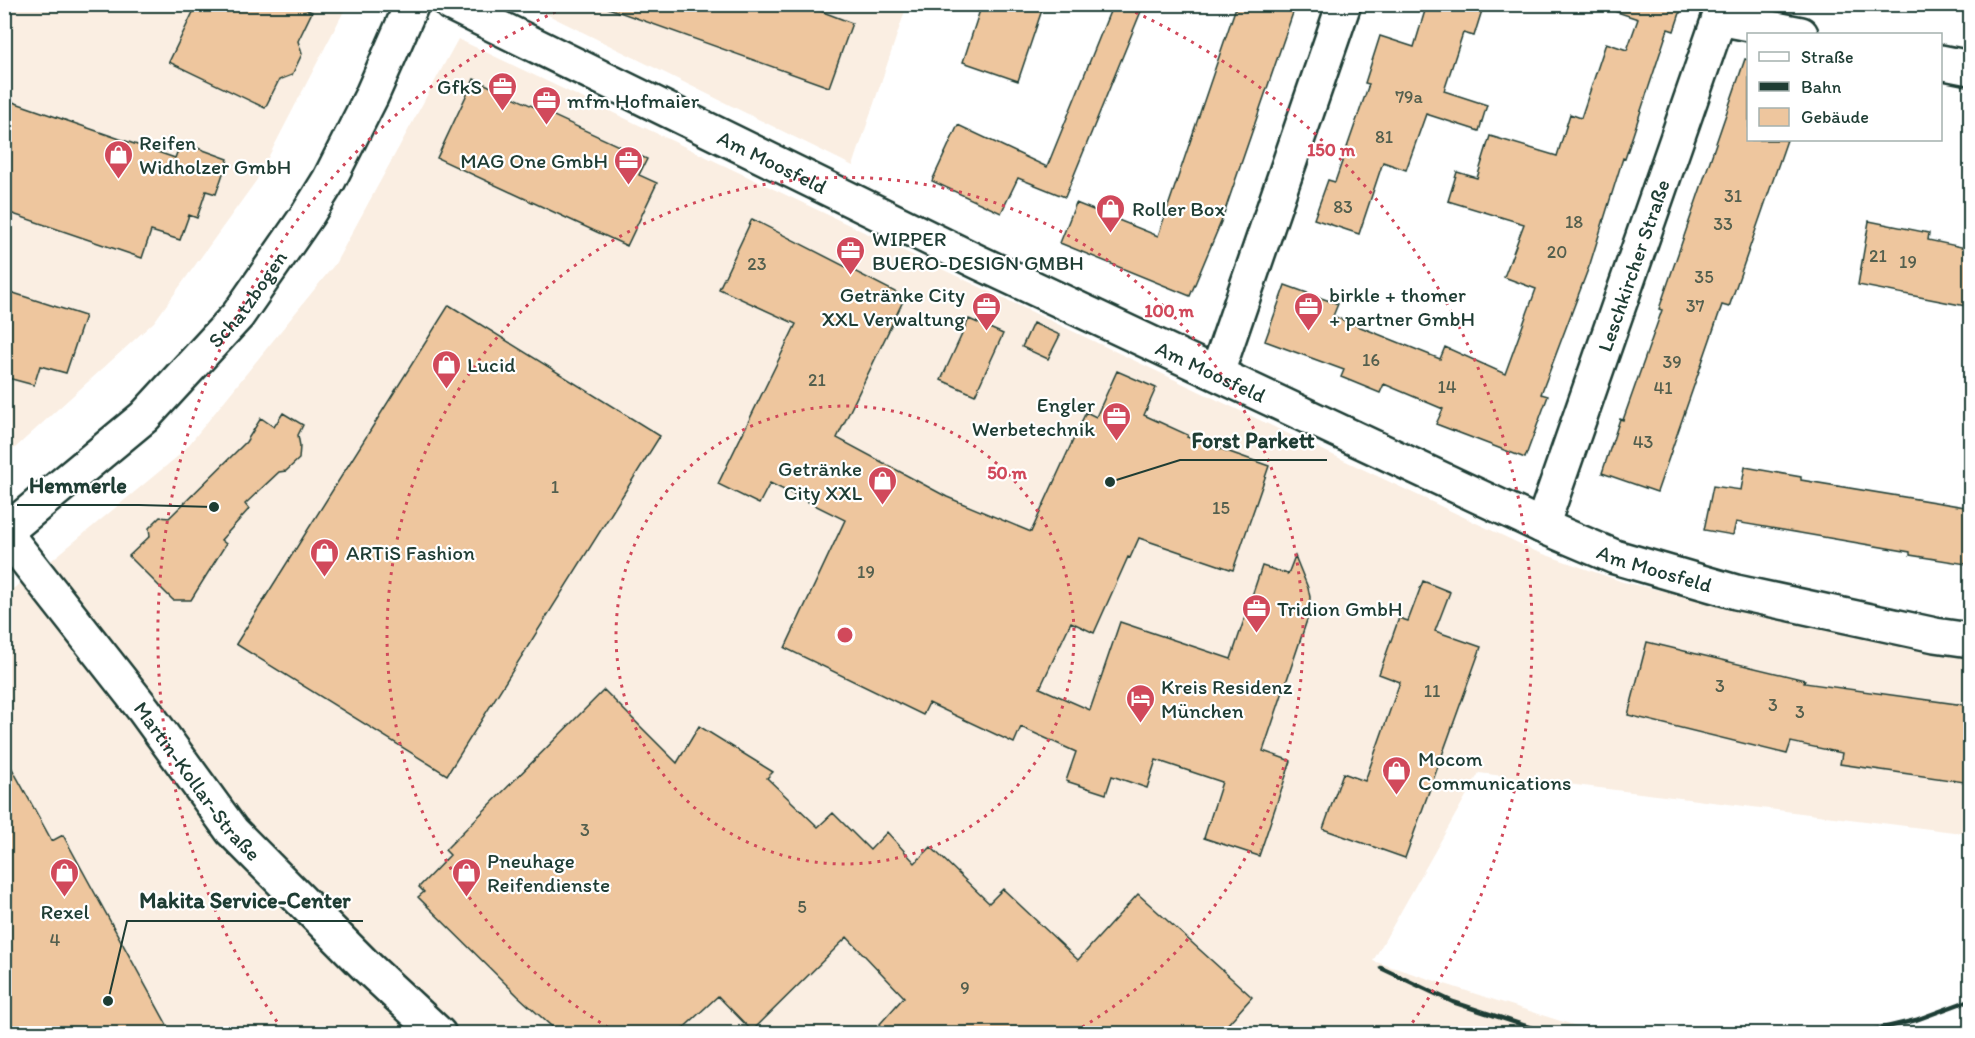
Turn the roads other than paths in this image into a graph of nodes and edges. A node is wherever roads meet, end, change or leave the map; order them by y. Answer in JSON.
{"nodes":[{"id":1,"x":412,"y":4,"type":"edge"},
{"id":2,"x":451,"y":4,"type":"edge"},
{"id":3,"x":1344,"y":4,"type":"edge"},
{"id":4,"x":1721,"y":11,"type":"edge"},
{"id":5,"x":1798,"y":33,"type":"edge"},
{"id":6,"x":1942,"y":62,"type":"edge"},
{"id":7,"x":1971,"y":68,"type":"edge"},
{"id":8,"x":1217,"y":373,"type":"junction"},
{"id":9,"x":1542,"y":526,"type":"junction"},
{"id":10,"x":5,"y":533,"type":"edge"},
{"id":11,"x":1971,"y":639,"type":"edge"},
{"id":12,"x":439,"y":1034,"type":"edge"}],
"edges":[{"from":1,"to":10,"type":"street","name":"Schatzbogen"},
{"from":2,"to":8,"type":"street","name":"Am Moosfeld"},
{"from":3,"to":8,"type":"street"},
{"from":4,"to":5,"type":"street"},
{"from":4,"to":9,"type":"street","name":"Leschkircher Straße"},
{"from":6,"to":7,"type":"street"},
{"from":8,"to":9,"type":"street","name":"Am Moosfeld"},
{"from":9,"to":11,"type":"street","name":"Am Moosfeld"},
{"from":10,"to":12,"type":"street","name":"Martin-Kollar-Straße"}]}
